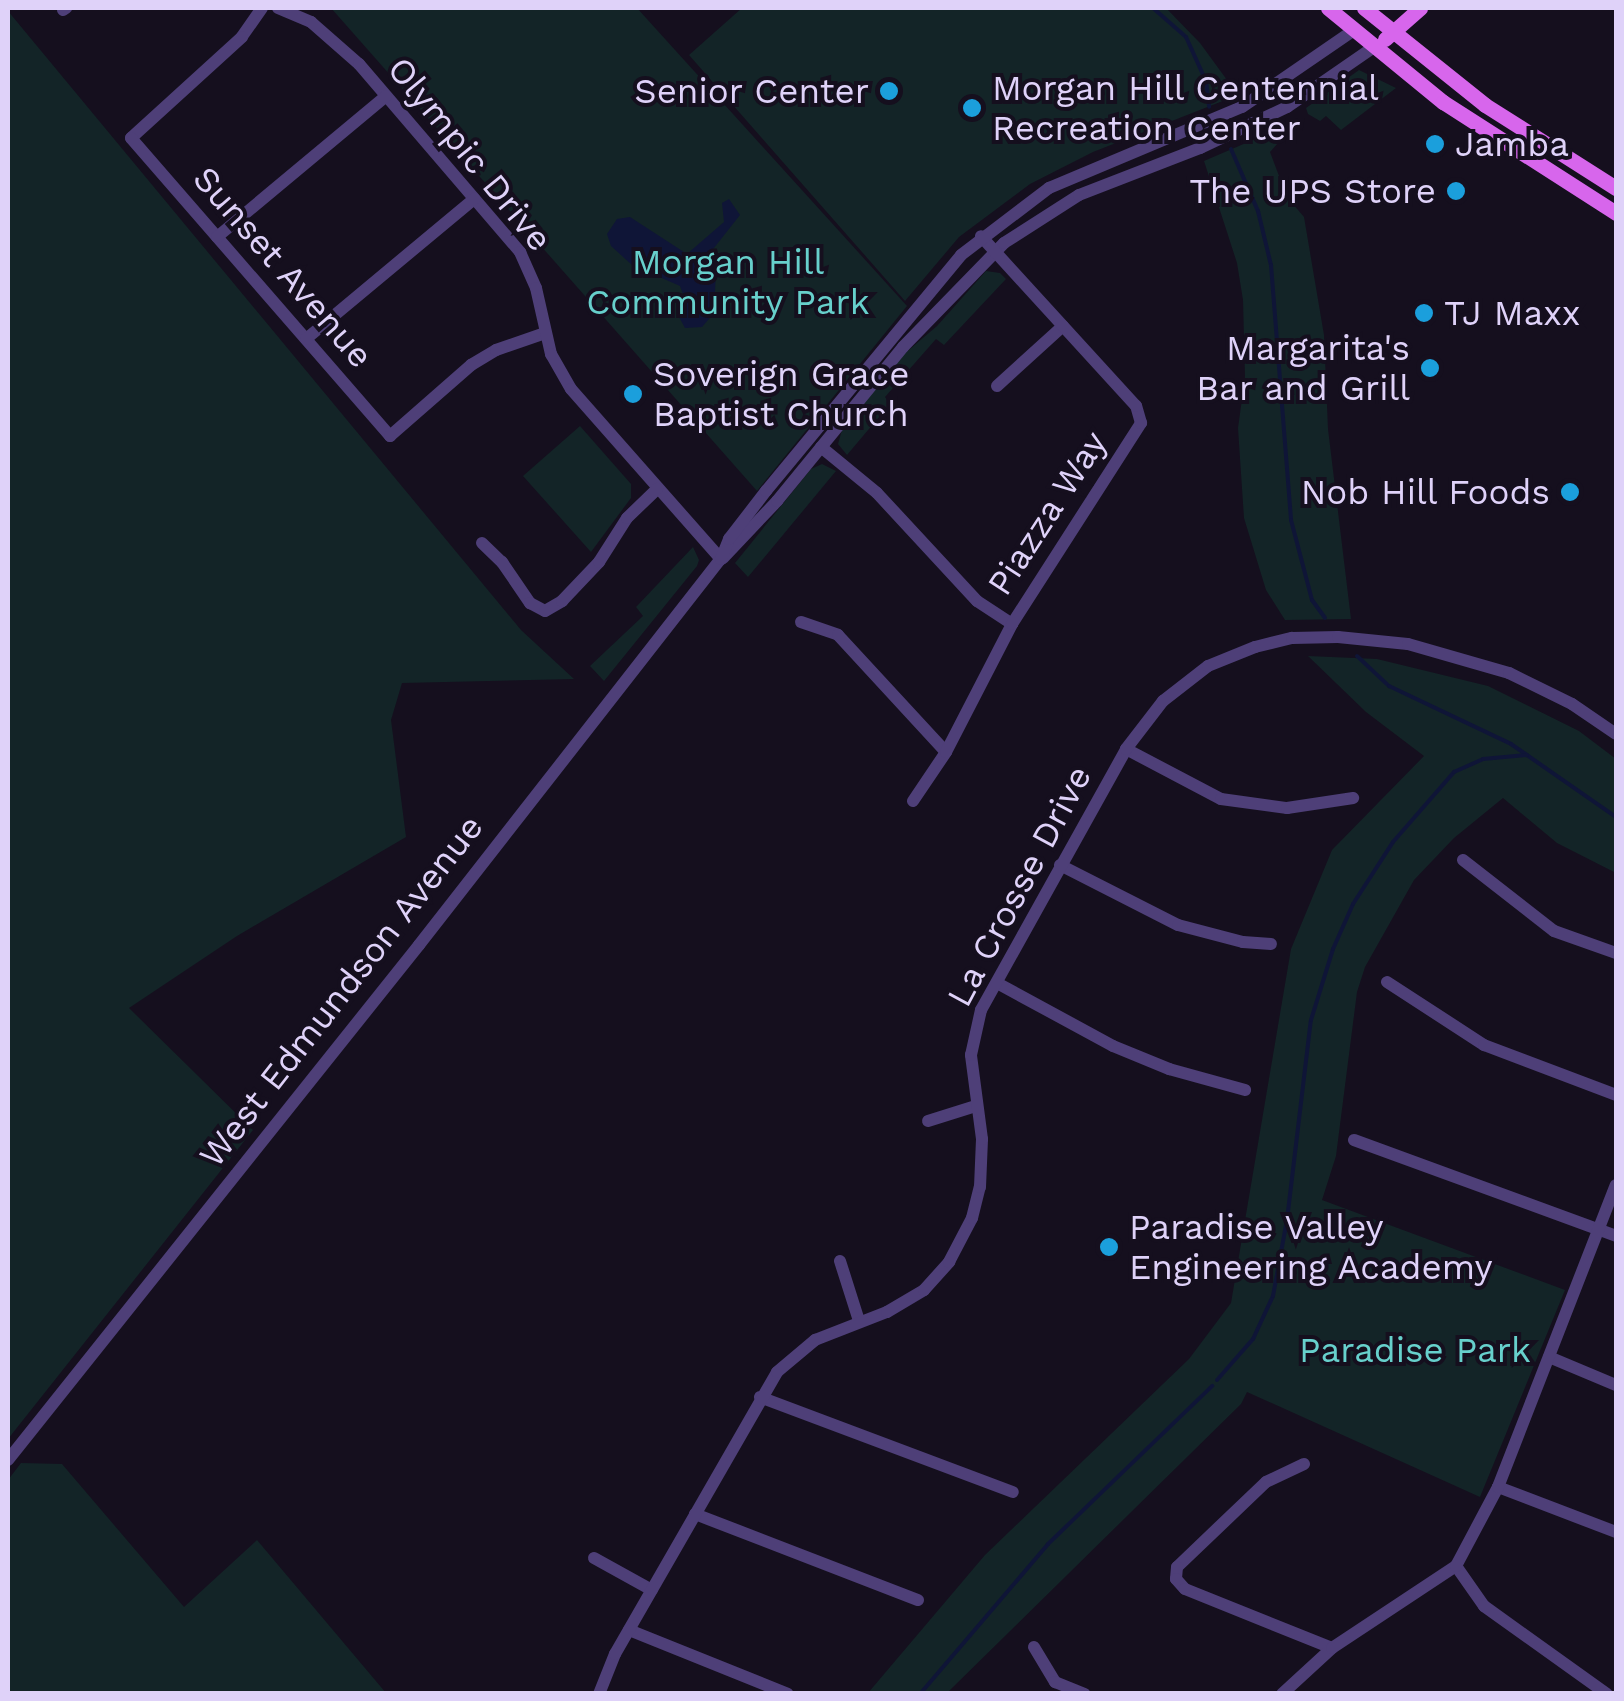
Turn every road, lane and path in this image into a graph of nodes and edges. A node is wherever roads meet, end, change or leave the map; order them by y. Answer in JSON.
{"nodes":[{"id":1,"x":262,"y":8,"type":"edge"},
{"id":2,"x":278,"y":8,"type":"edge"},
{"id":3,"x":1328,"y":8,"type":"edge"},
{"id":4,"x":1420,"y":8,"type":"edge"},
{"id":5,"x":1373,"y":10,"type":"edge"},
{"id":6,"x":1354,"y":30,"type":"junction"},
{"id":7,"x":1392,"y":32,"type":"junction"},
{"id":8,"x":1374,"y":48,"type":"junction"},
{"id":9,"x":386,"y":96,"type":"junction"},
{"id":10,"x":1616,"y":188,"type":"edge"},
{"id":11,"x":474,"y":199,"type":"junction"},
{"id":12,"x":1616,"y":213,"type":"edge"},
{"id":13,"x":982,"y":236,"type":"junction"},
{"id":14,"x":217,"y":237,"type":"junction"},
{"id":15,"x":994,"y":251,"type":"junction"},
{"id":16,"x":1063,"y":326,"type":"junction"},
{"id":17,"x":545,"y":333,"type":"junction"},
{"id":18,"x":306,"y":339,"type":"junction"},
{"id":19,"x":997,"y":386,"type":"dead end"},
{"id":20,"x":833,"y":408,"type":"junction"},
{"id":21,"x":821,"y":448,"type":"junction"},
{"id":22,"x":657,"y":489,"type":"junction"},
{"id":23,"x":482,"y":543,"type":"dead end"},
{"id":24,"x":720,"y":559,"type":"junction"},
{"id":25,"x":801,"y":622,"type":"dead end"},
{"id":26,"x":1012,"y":624,"type":"junction"},
{"id":27,"x":1616,"y":734,"type":"edge"},
{"id":28,"x":1126,"y":750,"type":"junction"},
{"id":29,"x":946,"y":752,"type":"junction"},
{"id":30,"x":1353,"y":798,"type":"dead end"},
{"id":31,"x":913,"y":801,"type":"dead end"},
{"id":32,"x":1463,"y":860,"type":"dead end"},
{"id":33,"x":1060,"y":866,"type":"junction"},
{"id":34,"x":1271,"y":944,"type":"dead end"},
{"id":35,"x":1616,"y":953,"type":"edge"},
{"id":36,"x":1387,"y":982,"type":"dead end"},
{"id":37,"x":996,"y":983,"type":"junction"},
{"id":38,"x":1245,"y":1090,"type":"dead end"},
{"id":39,"x":1616,"y":1095,"type":"edge"},
{"id":40,"x":976,"y":1106,"type":"junction"},
{"id":41,"x":928,"y":1120,"type":"dead end"},
{"id":42,"x":1354,"y":1140,"type":"dead end"},
{"id":43,"x":1616,"y":1186,"type":"edge"},
{"id":44,"x":1599,"y":1230,"type":"junction"},
{"id":45,"x":1616,"y":1236,"type":"edge"},
{"id":46,"x":840,"y":1261,"type":"dead end"},
{"id":47,"x":859,"y":1321,"type":"junction"},
{"id":48,"x":1549,"y":1358,"type":"junction"},
{"id":49,"x":1616,"y":1385,"type":"edge"},
{"id":50,"x":760,"y":1398,"type":"junction"},
{"id":51,"x":8,"y":1460,"type":"edge"},
{"id":52,"x":1304,"y":1464,"type":"dead end"},
{"id":53,"x":1498,"y":1488,"type":"junction"},
{"id":54,"x":1013,"y":1492,"type":"dead end"},
{"id":55,"x":696,"y":1514,"type":"junction"},
{"id":56,"x":1616,"y":1532,"type":"edge"},
{"id":57,"x":594,"y":1558,"type":"dead end"},
{"id":58,"x":1456,"y":1566,"type":"junction"},
{"id":59,"x":652,"y":1590,"type":"junction"},
{"id":60,"x":918,"y":1600,"type":"dead end"},
{"id":61,"x":629,"y":1630,"type":"junction"},
{"id":62,"x":1034,"y":1647,"type":"dead end"},
{"id":63,"x":1332,"y":1648,"type":"junction"},
{"id":64,"x":598,"y":1694,"type":"edge"},
{"id":65,"x":788,"y":1694,"type":"edge"},
{"id":66,"x":1085,"y":1694,"type":"edge"},
{"id":67,"x":1282,"y":1694,"type":"edge"},
{"id":68,"x":1607,"y":1694,"type":"edge"}],
"edges":[{"from":1,"to":14,"type":"street","name":"Sunset Avenue"},
{"from":2,"to":9,"type":"street","name":"Olympic Drive"},
{"from":3,"to":6,"type":"main road"},
{"from":4,"to":7,"type":"main road"},
{"from":5,"to":6,"type":"main road"},
{"from":5,"to":7,"type":"main road"},
{"from":6,"to":8,"type":"main road"},
{"from":6,"to":13,"type":"street","name":"West Edmundson Avenue"},
{"from":7,"to":8,"type":"main road"},
{"from":7,"to":10,"type":"main road"},
{"from":8,"to":12,"type":"main road"},
{"from":8,"to":15,"type":"street","name":"West Edmundson Avenue"},
{"from":9,"to":11,"type":"street","name":"Olympic Drive"},
{"from":9,"to":14,"type":"street"},
{"from":11,"to":17,"type":"street","name":"Olympic Drive"},
{"from":11,"to":18,"type":"street"},
{"from":13,"to":15,"type":"street","name":"Piazza Way"},
{"from":13,"to":20,"type":"street","name":"West Edmundson Avenue"},
{"from":14,"to":18,"type":"street","name":"Sunset Avenue"},
{"from":15,"to":16,"type":"street","name":"Piazza Way"},
{"from":15,"to":21,"type":"street","name":"West Edmundson Avenue"},
{"from":16,"to":19,"type":"street"},
{"from":16,"to":26,"type":"street","name":"Piazza Way"},
{"from":17,"to":18,"type":"street","name":"Sunset Avenue"},
{"from":17,"to":22,"type":"street","name":"Olympic Drive"},
{"from":20,"to":21,"type":"street"},
{"from":20,"to":24,"type":"street","name":"West Edmundson Avenue"},
{"from":21,"to":24,"type":"street","name":"West Edmundson Avenue"},
{"from":21,"to":26,"type":"street"},
{"from":22,"to":23,"type":"street"},
{"from":22,"to":24,"type":"street","name":"Olympic Drive"},
{"from":24,"to":51,"type":"street","name":"West Edmundson Avenue"},
{"from":25,"to":29,"type":"street"},
{"from":26,"to":29,"type":"street","name":"Piazza Way"},
{"from":27,"to":28,"type":"street","name":"La Crosse Drive"},
{"from":28,"to":30,"type":"street"},
{"from":28,"to":33,"type":"street","name":"La Crosse Drive"},
{"from":29,"to":31,"type":"street","name":"Piazza Way"},
{"from":32,"to":35,"type":"street"},
{"from":33,"to":34,"type":"street"},
{"from":33,"to":37,"type":"street","name":"La Crosse Drive"},
{"from":36,"to":39,"type":"street"},
{"from":37,"to":38,"type":"street"},
{"from":37,"to":40,"type":"street","name":"La Crosse Drive"},
{"from":40,"to":41,"type":"street"},
{"from":40,"to":47,"type":"street","name":"La Crosse Drive"},
{"from":42,"to":44,"type":"street"},
{"from":43,"to":44,"type":"street"},
{"from":44,"to":45,"type":"street"},
{"from":44,"to":48,"type":"street"},
{"from":46,"to":47,"type":"street"},
{"from":47,"to":50,"type":"street","name":"La Crosse Drive"},
{"from":48,"to":49,"type":"street"},
{"from":48,"to":53,"type":"street"},
{"from":50,"to":54,"type":"street"},
{"from":50,"to":55,"type":"street","name":"La Crosse Drive"},
{"from":52,"to":63,"type":"street"},
{"from":53,"to":56,"type":"street"},
{"from":53,"to":58,"type":"street"},
{"from":55,"to":59,"type":"street","name":"La Crosse Drive"},
{"from":55,"to":60,"type":"street"},
{"from":57,"to":59,"type":"street"},
{"from":58,"to":63,"type":"street"},
{"from":58,"to":68,"type":"street"},
{"from":59,"to":61,"type":"street","name":"La Crosse Drive"},
{"from":61,"to":64,"type":"street","name":"La Crosse Drive"},
{"from":61,"to":65,"type":"street"},
{"from":62,"to":66,"type":"street"},
{"from":63,"to":67,"type":"street"}]}
